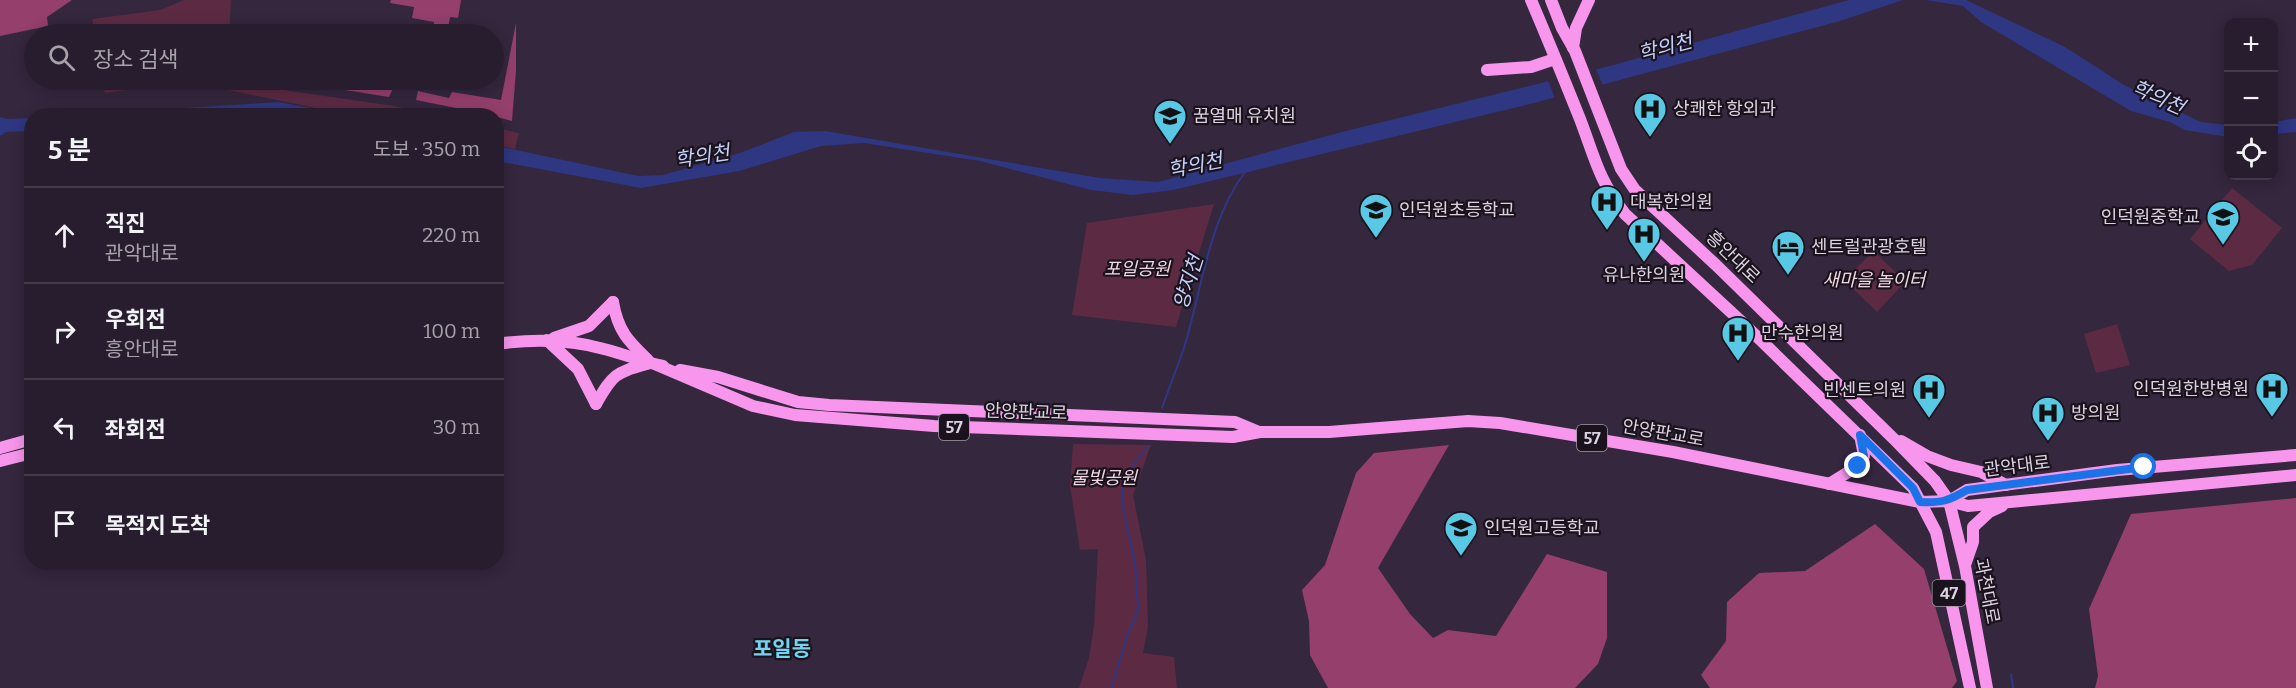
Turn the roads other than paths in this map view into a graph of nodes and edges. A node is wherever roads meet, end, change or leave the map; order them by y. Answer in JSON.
{"nodes":[{"id":1,"x":1531,"y":0,"type":"edge"},
{"id":2,"x":1551,"y":0,"type":"edge"},
{"id":3,"x":1589,"y":0,"type":"edge"},
{"id":4,"x":1576,"y":53,"type":"junction"},
{"id":5,"x":1556,"y":62,"type":"junction"},
{"id":6,"x":1487,"y":70,"type":"dead end"},
{"id":7,"x":547,"y":340,"type":"junction"},
{"id":8,"x":504,"y":343,"type":"edge"},
{"id":9,"x":654,"y":364,"type":"junction"},
{"id":10,"x":1260,"y":432,"type":"junction"},
{"id":11,"x":1860,"y":435,"type":"junction"},
{"id":12,"x":1889,"y":435,"type":"junction"},
{"id":13,"x":24,"y":441,"type":"edge"},
{"id":14,"x":0,"y":448,"type":"edge"},
{"id":15,"x":24,"y":455,"type":"edge"},
{"id":16,"x":2296,"y":455,"type":"edge"},
{"id":17,"x":0,"y":461,"type":"edge"},
{"id":18,"x":2296,"y":475,"type":"edge"},
{"id":19,"x":1829,"y":484,"type":"junction"},
{"id":20,"x":2007,"y":485,"type":"junction"},
{"id":21,"x":1949,"y":501,"type":"junction"},
{"id":22,"x":1920,"y":502,"type":"junction"},
{"id":23,"x":2009,"y":502,"type":"junction"},
{"id":24,"x":1965,"y":566,"type":"junction"},
{"id":25,"x":1970,"y":688,"type":"edge"},
{"id":26,"x":1987,"y":688,"type":"edge"}],
"edges":[{"from":1,"to":5,"type":"main road","number":"47"},
{"from":2,"to":4,"type":"main road","name":"흥안대로","number":"47"},
{"from":3,"to":4,"type":"main road"},
{"from":4,"to":12,"type":"main road","name":"흥안대로","number":"47"},
{"from":5,"to":6,"type":"main road"},
{"from":5,"to":11,"type":"main road","number":"47"},
{"from":7,"to":8,"type":"main road","name":"안양판교로","number":"57"},
{"from":7,"to":9,"type":"main road","name":"안양판교로","number":"57"},
{"from":7,"to":9,"type":"main road"},
{"from":7,"to":9,"type":"main road"},
{"from":9,"to":10,"type":"main road","name":"안양판교로","number":"57"},
{"from":9,"to":10,"type":"main road","name":"안양판교로","number":"57"},
{"from":10,"to":19,"type":"main road","name":"안양판교로","number":"57"},
{"from":11,"to":19,"type":"main road"},
{"from":11,"to":22,"type":"main road","number":"47"},
{"from":12,"to":20,"type":"main road"},
{"from":12,"to":21,"type":"main road","name":"흥안대로","number":"47"},
{"from":13,"to":14,"type":"main road"},
{"from":15,"to":17,"type":"main road"},
{"from":16,"to":20,"type":"main road","name":"관악대로","number":"57"},
{"from":18,"to":23,"type":"main road","name":"관악대로","number":"57"},
{"from":19,"to":22,"type":"main road","name":"안양판교로","number":"57"},
{"from":20,"to":21,"type":"main road","name":"관악대로","number":"57"},
{"from":21,"to":22,"type":"main road","name":"안양판교로","number":"57"},
{"from":21,"to":23,"type":"main road","name":"관악대로","number":"57"},
{"from":21,"to":24,"type":"main road","name":"과천대로","number":"47"},
{"from":22,"to":25,"type":"main road","name":"과천대로","number":"47"},
{"from":23,"to":24,"type":"main road"},
{"from":24,"to":26,"type":"main road","name":"과천대로","number":"47"}]}
